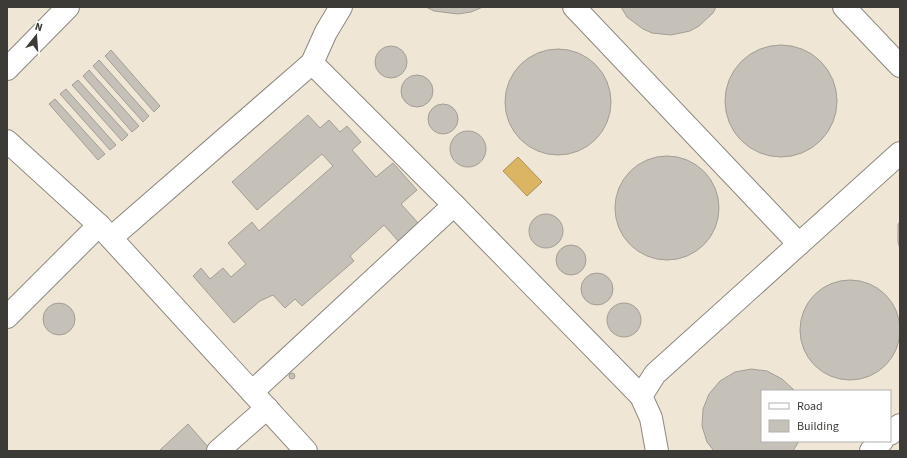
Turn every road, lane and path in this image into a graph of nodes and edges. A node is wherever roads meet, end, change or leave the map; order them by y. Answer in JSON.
{"nodes":[{"id":1,"x":68,"y":7,"type":"edge"},
{"id":2,"x":341,"y":7,"type":"edge"},
{"id":3,"x":574,"y":7,"type":"edge"},
{"id":4,"x":844,"y":7,"type":"edge"},
{"id":5,"x":312,"y":63,"type":"junction"},
{"id":6,"x":900,"y":66,"type":"edge"},
{"id":7,"x":7,"y":69,"type":"edge"},
{"id":8,"x":7,"y":141,"type":"edge"},
{"id":9,"x":900,"y":153,"type":"edge"},
{"id":10,"x":454,"y":206,"type":"junction"},
{"id":11,"x":105,"y":232,"type":"junction"},
{"id":12,"x":799,"y":244,"type":"junction"},
{"id":13,"x":7,"y":317,"type":"edge"},
{"id":14,"x":252,"y":392,"type":"junction"},
{"id":15,"x":641,"y":396,"type":"junction"},
{"id":16,"x":267,"y":408,"type":"junction"},
{"id":17,"x":900,"y":425,"type":"edge"},
{"id":18,"x":891,"y":433,"type":"edge"},
{"id":19,"x":881,"y":442,"type":"edge"},
{"id":20,"x":218,"y":451,"type":"edge"},
{"id":21,"x":306,"y":451,"type":"edge"},
{"id":22,"x":657,"y":451,"type":"edge"},
{"id":23,"x":870,"y":451,"type":"edge"}],
"edges":[{"from":1,"to":7,"type":"street"},
{"from":2,"to":5,"type":"street"},
{"from":3,"to":12,"type":"street"},
{"from":4,"to":6,"type":"street"},
{"from":5,"to":10,"type":"street"},
{"from":5,"to":11,"type":"street"},
{"from":8,"to":11,"type":"street"},
{"from":9,"to":12,"type":"street"},
{"from":10,"to":14,"type":"street"},
{"from":10,"to":15,"type":"street"},
{"from":11,"to":13,"type":"street"},
{"from":11,"to":14,"type":"street"},
{"from":12,"to":15,"type":"street"},
{"from":14,"to":16,"type":"street"},
{"from":15,"to":22,"type":"street"},
{"from":16,"to":20,"type":"street"},
{"from":16,"to":21,"type":"street"},
{"from":17,"to":18,"type":"street"},
{"from":19,"to":23,"type":"street"}]}
